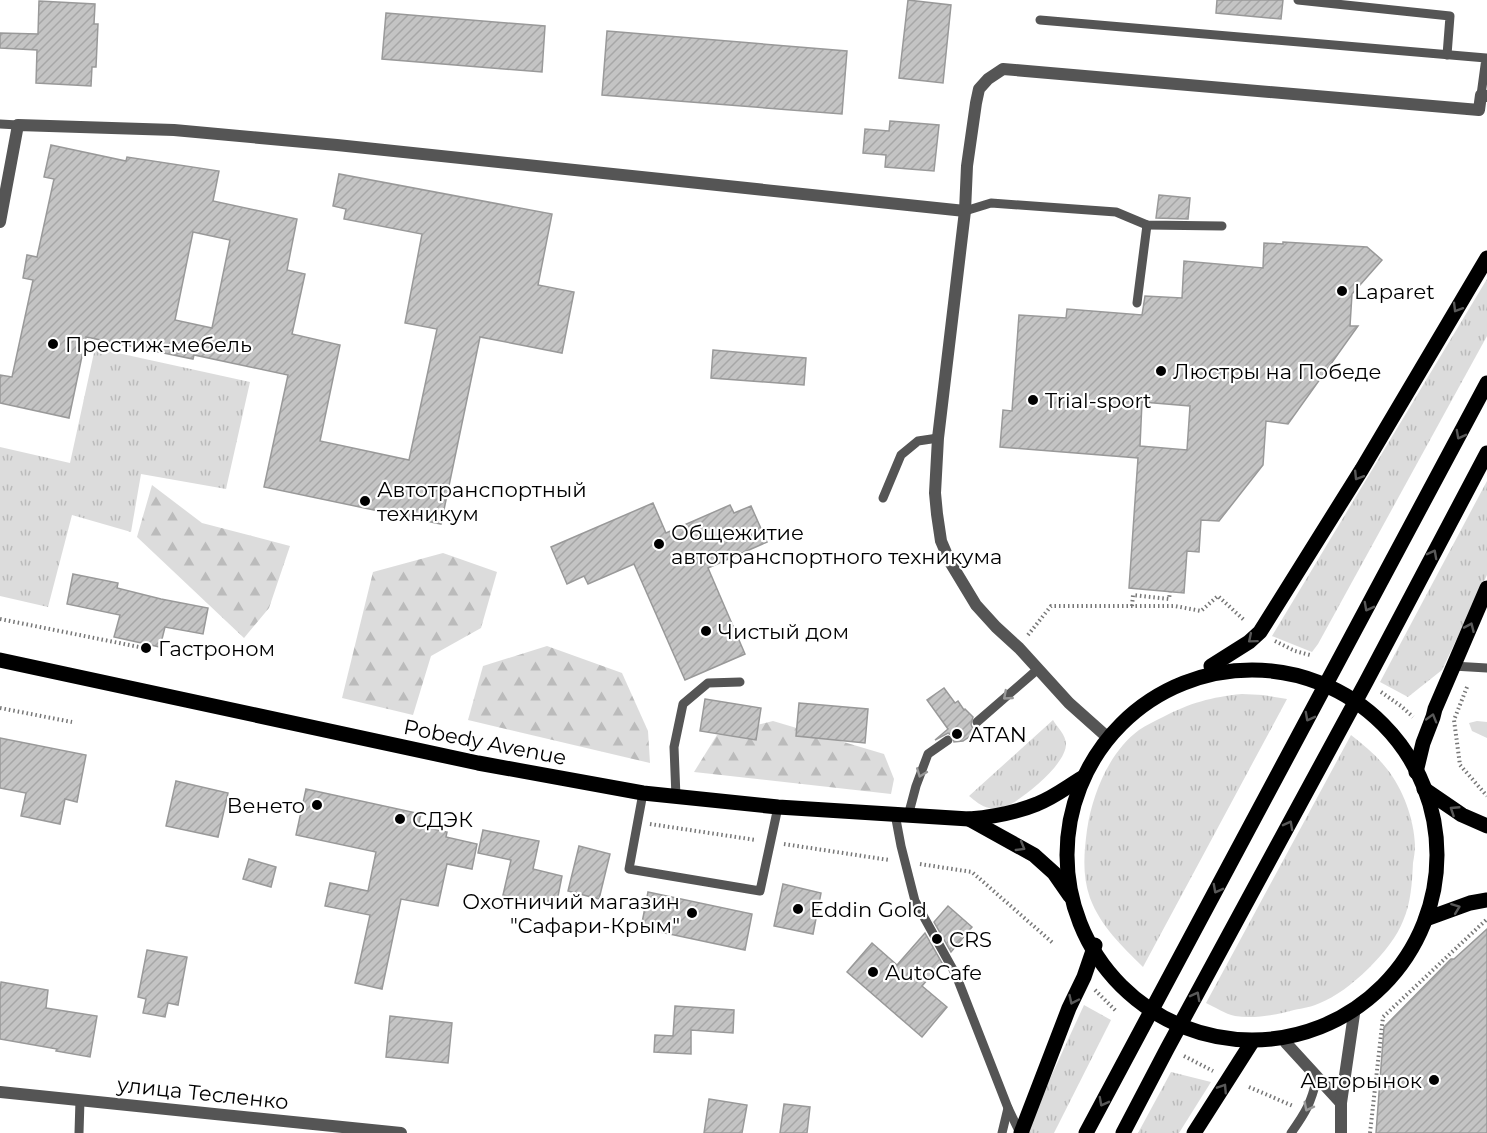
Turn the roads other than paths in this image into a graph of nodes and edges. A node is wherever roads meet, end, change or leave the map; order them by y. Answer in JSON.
{"nodes":[{"id":1,"x":1298,"y":0,"type":"edge"},
{"id":2,"x":1040,"y":20,"type":"dead end"},
{"id":3,"x":1447,"y":55,"type":"junction"},
{"id":4,"x":1485,"y":80,"type":"edge"},
{"id":5,"x":1484,"y":96,"type":"edge"},
{"id":6,"x":0,"y":124,"type":"edge"},
{"id":7,"x":18,"y":125,"type":"junction"},
{"id":8,"x":965,"y":211,"type":"junction"},
{"id":9,"x":0,"y":222,"type":"edge"},
{"id":10,"x":1147,"y":225,"type":"junction"},
{"id":11,"x":1222,"y":226,"type":"dead end"},
{"id":12,"x":1487,"y":258,"type":"edge"},
{"id":13,"x":1137,"y":303,"type":"dead end"},
{"id":14,"x":1487,"y":383,"type":"edge"},
{"id":15,"x":938,"y":438,"type":"junction"},
{"id":16,"x":1487,"y":453,"type":"edge"},
{"id":17,"x":883,"y":498,"type":"dead end"},
{"id":18,"x":1487,"y":588,"type":"edge"},
{"id":19,"x":0,"y":660,"type":"edge"},
{"id":20,"x":1453,"y":666,"type":"junction"},
{"id":21,"x":1487,"y":668,"type":"edge"},
{"id":22,"x":1038,"y":669,"type":"junction"},
{"id":23,"x":1203,"y":671,"type":"junction"},
{"id":24,"x":740,"y":682,"type":"dead end"},
{"id":25,"x":977,"y":722,"type":"dead end"},
{"id":26,"x":1106,"y":736,"type":"junction"},
{"id":27,"x":948,"y":740,"type":"dead end"},
{"id":28,"x":1416,"y":772,"type":"junction"},
{"id":29,"x":1082,"y":778,"type":"junction"},
{"id":30,"x":1424,"y":789,"type":"junction"},
{"id":31,"x":642,"y":793,"type":"junction"},
{"id":32,"x":676,"y":797,"type":"junction"},
{"id":33,"x":778,"y":807,"type":"junction"},
{"id":34,"x":902,"y":815,"type":"junction"},
{"id":35,"x":969,"y":819,"type":"junction"},
{"id":36,"x":1487,"y":826,"type":"edge"},
{"id":37,"x":1073,"y":900,"type":"junction"},
{"id":38,"x":1487,"y":900,"type":"edge"},
{"id":39,"x":1426,"y":919,"type":"junction"},
{"id":40,"x":1095,"y":945,"type":"junction"},
{"id":41,"x":1354,"y":1014,"type":"junction"},
{"id":42,"x":1252,"y":1042,"type":"junction"},
{"id":43,"x":1286,"y":1043,"type":"junction"},
{"id":44,"x":1317,"y":1078,"type":"junction"},
{"id":45,"x":0,"y":1092,"type":"edge"},
{"id":46,"x":80,"y":1100,"type":"junction"},
{"id":47,"x":1341,"y":1103,"type":"junction"},
{"id":48,"x":1008,"y":1108,"type":"junction"},
{"id":49,"x":79,"y":1133,"type":"edge"},
{"id":50,"x":401,"y":1133,"type":"edge"},
{"id":51,"x":1002,"y":1133,"type":"edge"},
{"id":52,"x":1020,"y":1133,"type":"edge"},
{"id":53,"x":1086,"y":1133,"type":"edge"},
{"id":54,"x":1123,"y":1133,"type":"edge"},
{"id":55,"x":1194,"y":1133,"type":"edge"},
{"id":56,"x":1291,"y":1133,"type":"edge"},
{"id":57,"x":1341,"y":1133,"type":"edge"}],
"edges":[{"from":1,"to":3,"type":"lane"},
{"from":2,"to":3,"type":"lane"},
{"from":3,"to":4,"type":"lane"},
{"from":4,"to":5,"type":"lane"},
{"from":5,"to":8,"type":"street"},
{"from":6,"to":7,"type":"lane"},
{"from":7,"to":8,"type":"street"},
{"from":7,"to":9,"type":"street"},
{"from":8,"to":10,"type":"lane"},
{"from":8,"to":15,"type":"street"},
{"from":10,"to":11,"type":"lane"},
{"from":10,"to":13,"type":"lane"},
{"from":12,"to":23,"type":"main road","one_way":true},
{"from":14,"to":53,"type":"main road","one_way":true},
{"from":15,"to":17,"type":"lane"},
{"from":15,"to":22,"type":"street"},
{"from":54,"to":16,"type":"main road","one_way":true},
{"from":20,"to":18,"type":"main road","one_way":true},
{"from":19,"to":31,"type":"main road","name":"Pobedy Avenue"},
{"from":20,"to":21,"type":"lane"},
{"from":28,"to":20,"type":"main road","one_way":true},
{"from":22,"to":25,"type":"lane","one_way":true},
{"from":22,"to":26,"type":"street"},
{"from":23,"to":26,"type":"main road"},
{"from":23,"to":28,"type":"main road"},
{"from":24,"to":32,"type":"lane"},
{"from":26,"to":29,"type":"main road"},
{"from":27,"to":34,"type":"lane","one_way":true},
{"from":28,"to":30,"type":"main road"},
{"from":29,"to":35,"type":"main road","name":"Pobedy Avenue"},
{"from":29,"to":37,"type":"main road"},
{"from":36,"to":30,"type":"main road","one_way":true},
{"from":30,"to":39,"type":"main road"},
{"from":31,"to":32,"type":"main road","name":"Pobedy Avenue"},
{"from":31,"to":33,"type":"lane"},
{"from":32,"to":33,"type":"main road","name":"Pobedy Avenue"},
{"from":33,"to":34,"type":"main road","name":"Pobedy Avenue"},
{"from":34,"to":35,"type":"main road","name":"Pobedy Avenue"},
{"from":34,"to":48,"type":"lane"},
{"from":35,"to":37,"type":"main road","name":"Pobedy Avenue","one_way":true},
{"from":37,"to":40,"type":"main road"},
{"from":39,"to":38,"type":"main road","one_way":true},
{"from":39,"to":41,"type":"main road"},
{"from":40,"to":42,"type":"main road"},
{"from":40,"to":52,"type":"main road","one_way":true},
{"from":41,"to":43,"type":"main road"},
{"from":41,"to":47,"type":"street"},
{"from":42,"to":43,"type":"main road"},
{"from":55,"to":42,"type":"main road","one_way":true},
{"from":43,"to":44,"type":"street"},
{"from":44,"to":47,"type":"street"},
{"from":44,"to":56,"type":"lane","one_way":true},
{"from":45,"to":46,"type":"street","name":"улица Тесленко"},
{"from":46,"to":49,"type":"lane"},
{"from":46,"to":50,"type":"street","name":"улица Тесленко"},
{"from":47,"to":57,"type":"street"},
{"from":48,"to":51,"type":"lane"},
{"from":48,"to":52,"type":"lane"}]}
